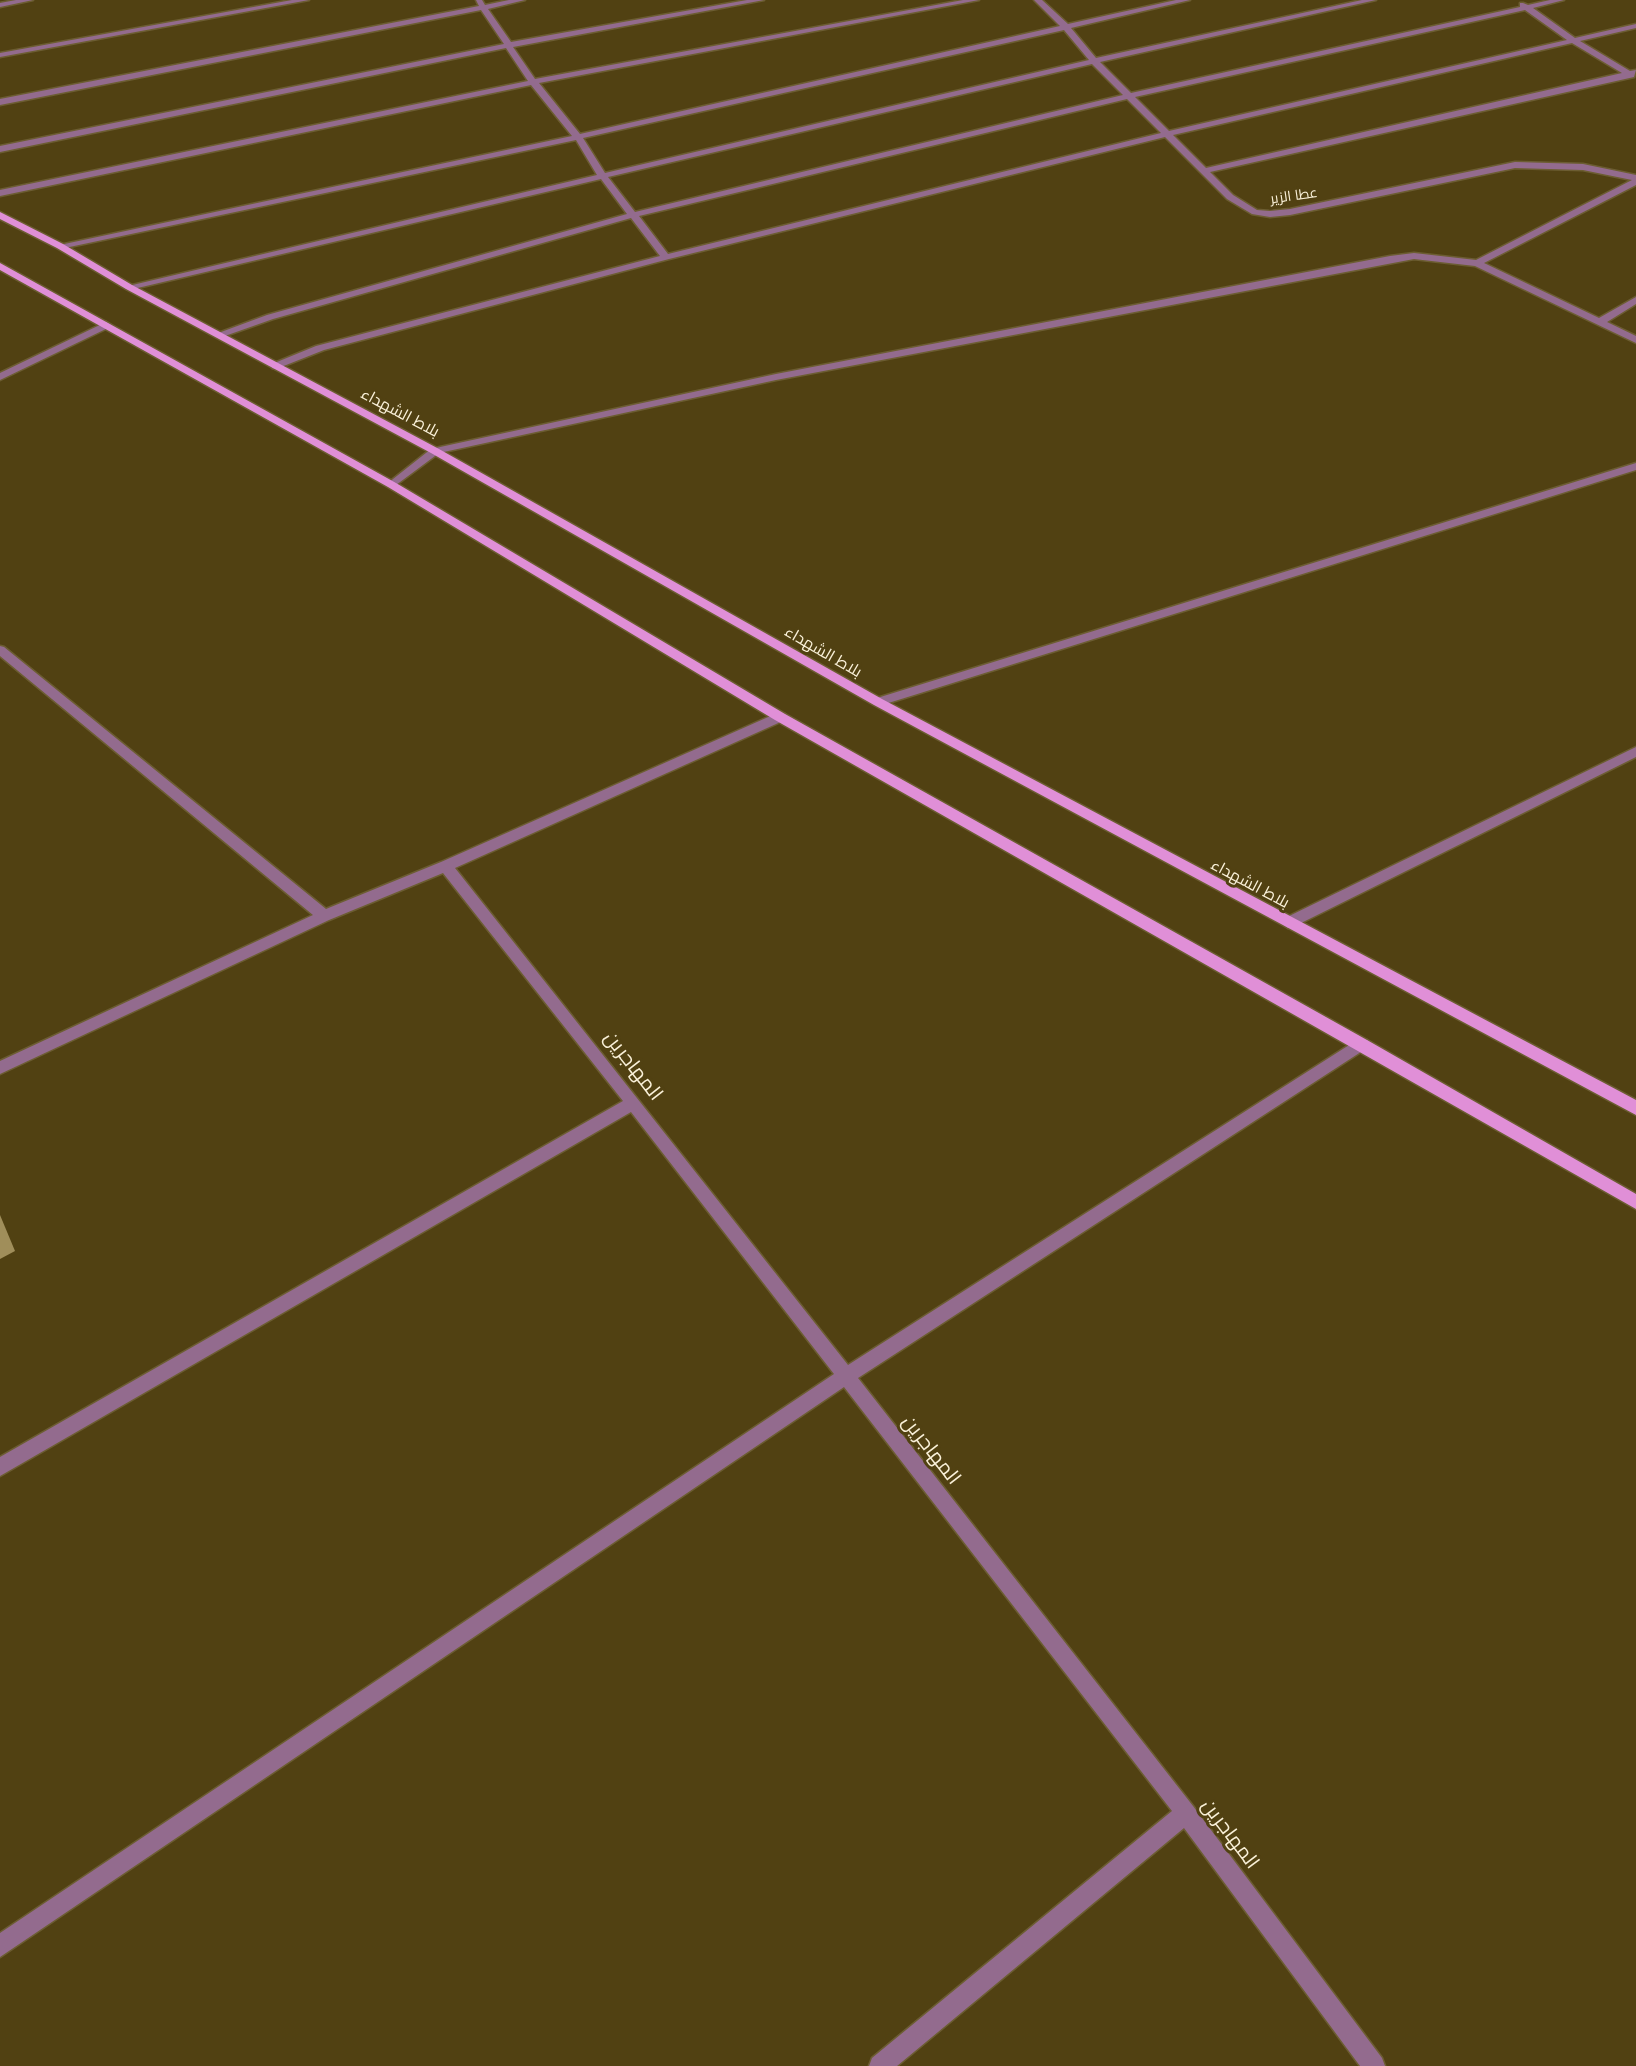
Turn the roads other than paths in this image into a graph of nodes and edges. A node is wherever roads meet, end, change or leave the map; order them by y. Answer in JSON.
{"nodes":[{"id":1,"x":29,"y":0,"type":"edge"},
{"id":2,"x":304,"y":0,"type":"edge"},
{"id":3,"x":521,"y":0,"type":"edge"},
{"id":4,"x":760,"y":0,"type":"edge"},
{"id":5,"x":975,"y":0,"type":"edge"},
{"id":6,"x":1038,"y":0,"type":"edge"},
{"id":7,"x":1186,"y":0,"type":"edge"},
{"id":8,"x":1372,"y":0,"type":"edge"},
{"id":9,"x":1516,"y":0,"type":"edge"},
{"id":10,"x":1560,"y":0,"type":"edge"},
{"id":11,"x":481,"y":3,"type":"edge"},
{"id":12,"x":0,"y":4,"type":"edge"},
{"id":13,"x":1527,"y":7,"type":"junction"},
{"id":14,"x":1065,"y":26,"type":"junction"},
{"id":15,"x":1636,"y":26,"type":"edge"},
{"id":16,"x":1574,"y":41,"type":"junction"},
{"id":17,"x":510,"y":45,"type":"junction"},
{"id":18,"x":0,"y":55,"type":"edge"},
{"id":19,"x":1094,"y":61,"type":"junction"},
{"id":20,"x":1633,"y":74,"type":"edge"},
{"id":21,"x":533,"y":82,"type":"junction"},
{"id":22,"x":1129,"y":96,"type":"junction"},
{"id":23,"x":0,"y":102,"type":"edge"},
{"id":24,"x":1166,"y":134,"type":"junction"},
{"id":25,"x":578,"y":137,"type":"junction"},
{"id":26,"x":0,"y":149,"type":"edge"},
{"id":27,"x":1204,"y":171,"type":"junction"},
{"id":28,"x":602,"y":175,"type":"junction"},
{"id":29,"x":1636,"y":180,"type":"edge"},
{"id":30,"x":0,"y":194,"type":"edge"},
{"id":31,"x":0,"y":215,"type":"edge"},
{"id":32,"x":633,"y":215,"type":"junction"},
{"id":33,"x":60,"y":246,"type":"junction"},
{"id":34,"x":666,"y":257,"type":"junction"},
{"id":35,"x":1477,"y":263,"type":"junction"},
{"id":36,"x":0,"y":266,"type":"edge"},
{"id":37,"x":129,"y":288,"type":"junction"},
{"id":38,"x":1636,"y":300,"type":"edge"},
{"id":39,"x":1599,"y":323,"type":"junction"},
{"id":40,"x":106,"y":325,"type":"junction"},
{"id":41,"x":218,"y":335,"type":"junction"},
{"id":42,"x":1636,"y":340,"type":"edge"},
{"id":43,"x":276,"y":366,"type":"junction"},
{"id":44,"x":0,"y":377,"type":"edge"},
{"id":45,"x":435,"y":451,"type":"junction"},
{"id":46,"x":1636,"y":466,"type":"edge"},
{"id":47,"x":392,"y":484,"type":"junction"},
{"id":48,"x":0,"y":650,"type":"edge"},
{"id":49,"x":878,"y":702,"type":"junction"},
{"id":50,"x":780,"y":717,"type":"junction"},
{"id":51,"x":1636,"y":752,"type":"edge"},
{"id":52,"x":446,"y":866,"type":"junction"},
{"id":53,"x":324,"y":916,"type":"junction"},
{"id":54,"x":1288,"y":923,"type":"junction"},
{"id":55,"x":1362,"y":1044,"type":"junction"},
{"id":56,"x":0,"y":1068,"type":"edge"},
{"id":57,"x":633,"y":1103,"type":"junction"},
{"id":58,"x":1636,"y":1108,"type":"edge"},
{"id":59,"x":1636,"y":1202,"type":"edge"},
{"id":60,"x":846,"y":1376,"type":"junction"},
{"id":61,"x":0,"y":1467,"type":"edge"},
{"id":62,"x":1186,"y":1813,"type":"junction"},
{"id":63,"x":0,"y":1946,"type":"edge"},
{"id":64,"x":880,"y":2066,"type":"edge"},
{"id":65,"x":1374,"y":2066,"type":"edge"}],
"edges":[{"from":1,"to":12,"type":"street"},
{"from":2,"to":18,"type":"street"},
{"from":3,"to":11,"type":"street"},
{"from":4,"to":17,"type":"street"},
{"from":5,"to":21,"type":"street"},
{"from":6,"to":14,"type":"street","name":"عطا الزير"},
{"from":7,"to":14,"type":"street"},
{"from":8,"to":19,"type":"street"},
{"from":9,"to":13,"type":"street"},
{"from":10,"to":13,"type":"street"},
{"from":11,"to":17,"type":"street"},
{"from":11,"to":23,"type":"street"},
{"from":13,"to":16,"type":"street"},
{"from":13,"to":22,"type":"street"},
{"from":14,"to":19,"type":"street","name":"عطا الزير"},
{"from":14,"to":25,"type":"street"},
{"from":15,"to":16,"type":"street"},
{"from":16,"to":20,"type":"street"},
{"from":16,"to":24,"type":"street"},
{"from":17,"to":21,"type":"street"},
{"from":17,"to":26,"type":"street"},
{"from":19,"to":22,"type":"street","name":"عطا الزير"},
{"from":19,"to":28,"type":"street"},
{"from":20,"to":27,"type":"street"},
{"from":21,"to":25,"type":"street"},
{"from":21,"to":30,"type":"street"},
{"from":22,"to":24,"type":"street","name":"عطا الزير"},
{"from":22,"to":32,"type":"street"},
{"from":24,"to":27,"type":"street","name":"عطا الزير"},
{"from":24,"to":34,"type":"street"},
{"from":25,"to":28,"type":"street"},
{"from":25,"to":33,"type":"street"},
{"from":27,"to":29,"type":"street","name":"عطا الزير"},
{"from":28,"to":32,"type":"street"},
{"from":28,"to":37,"type":"street"},
{"from":29,"to":35,"type":"street"},
{"from":31,"to":33,"type":"main road","name":"بلاط الشهداء"},
{"from":32,"to":34,"type":"street"},
{"from":32,"to":41,"type":"street"},
{"from":33,"to":37,"type":"main road","name":"بلاط الشهداء"},
{"from":34,"to":43,"type":"street"},
{"from":35,"to":39,"type":"street"},
{"from":35,"to":45,"type":"street"},
{"from":36,"to":40,"type":"main road"},
{"from":37,"to":41,"type":"main road","name":"بلاط الشهداء"},
{"from":38,"to":39,"type":"street"},
{"from":39,"to":42,"type":"street"},
{"from":40,"to":44,"type":"street"},
{"from":40,"to":47,"type":"main road"},
{"from":41,"to":43,"type":"main road","name":"بلاط الشهداء"},
{"from":43,"to":45,"type":"main road","name":"بلاط الشهداء"},
{"from":45,"to":47,"type":"street"},
{"from":45,"to":49,"type":"main road","name":"بلاط الشهداء"},
{"from":46,"to":49,"type":"street"},
{"from":47,"to":50,"type":"main road"},
{"from":48,"to":53,"type":"street"},
{"from":49,"to":54,"type":"main road","name":"بلاط الشهداء"},
{"from":50,"to":52,"type":"street"},
{"from":50,"to":55,"type":"main road"},
{"from":51,"to":54,"type":"street"},
{"from":52,"to":53,"type":"street"},
{"from":52,"to":57,"type":"street","name":"المهاجرين"},
{"from":53,"to":56,"type":"street"},
{"from":54,"to":58,"type":"main road","name":"بلاط الشهداء"},
{"from":55,"to":59,"type":"main road"},
{"from":55,"to":60,"type":"street"},
{"from":57,"to":60,"type":"street","name":"المهاجرين"},
{"from":57,"to":61,"type":"street"},
{"from":60,"to":62,"type":"street","name":"المهاجرين"},
{"from":60,"to":63,"type":"street"},
{"from":62,"to":64,"type":"street"},
{"from":62,"to":65,"type":"street","name":"المهاجرين"}]}
